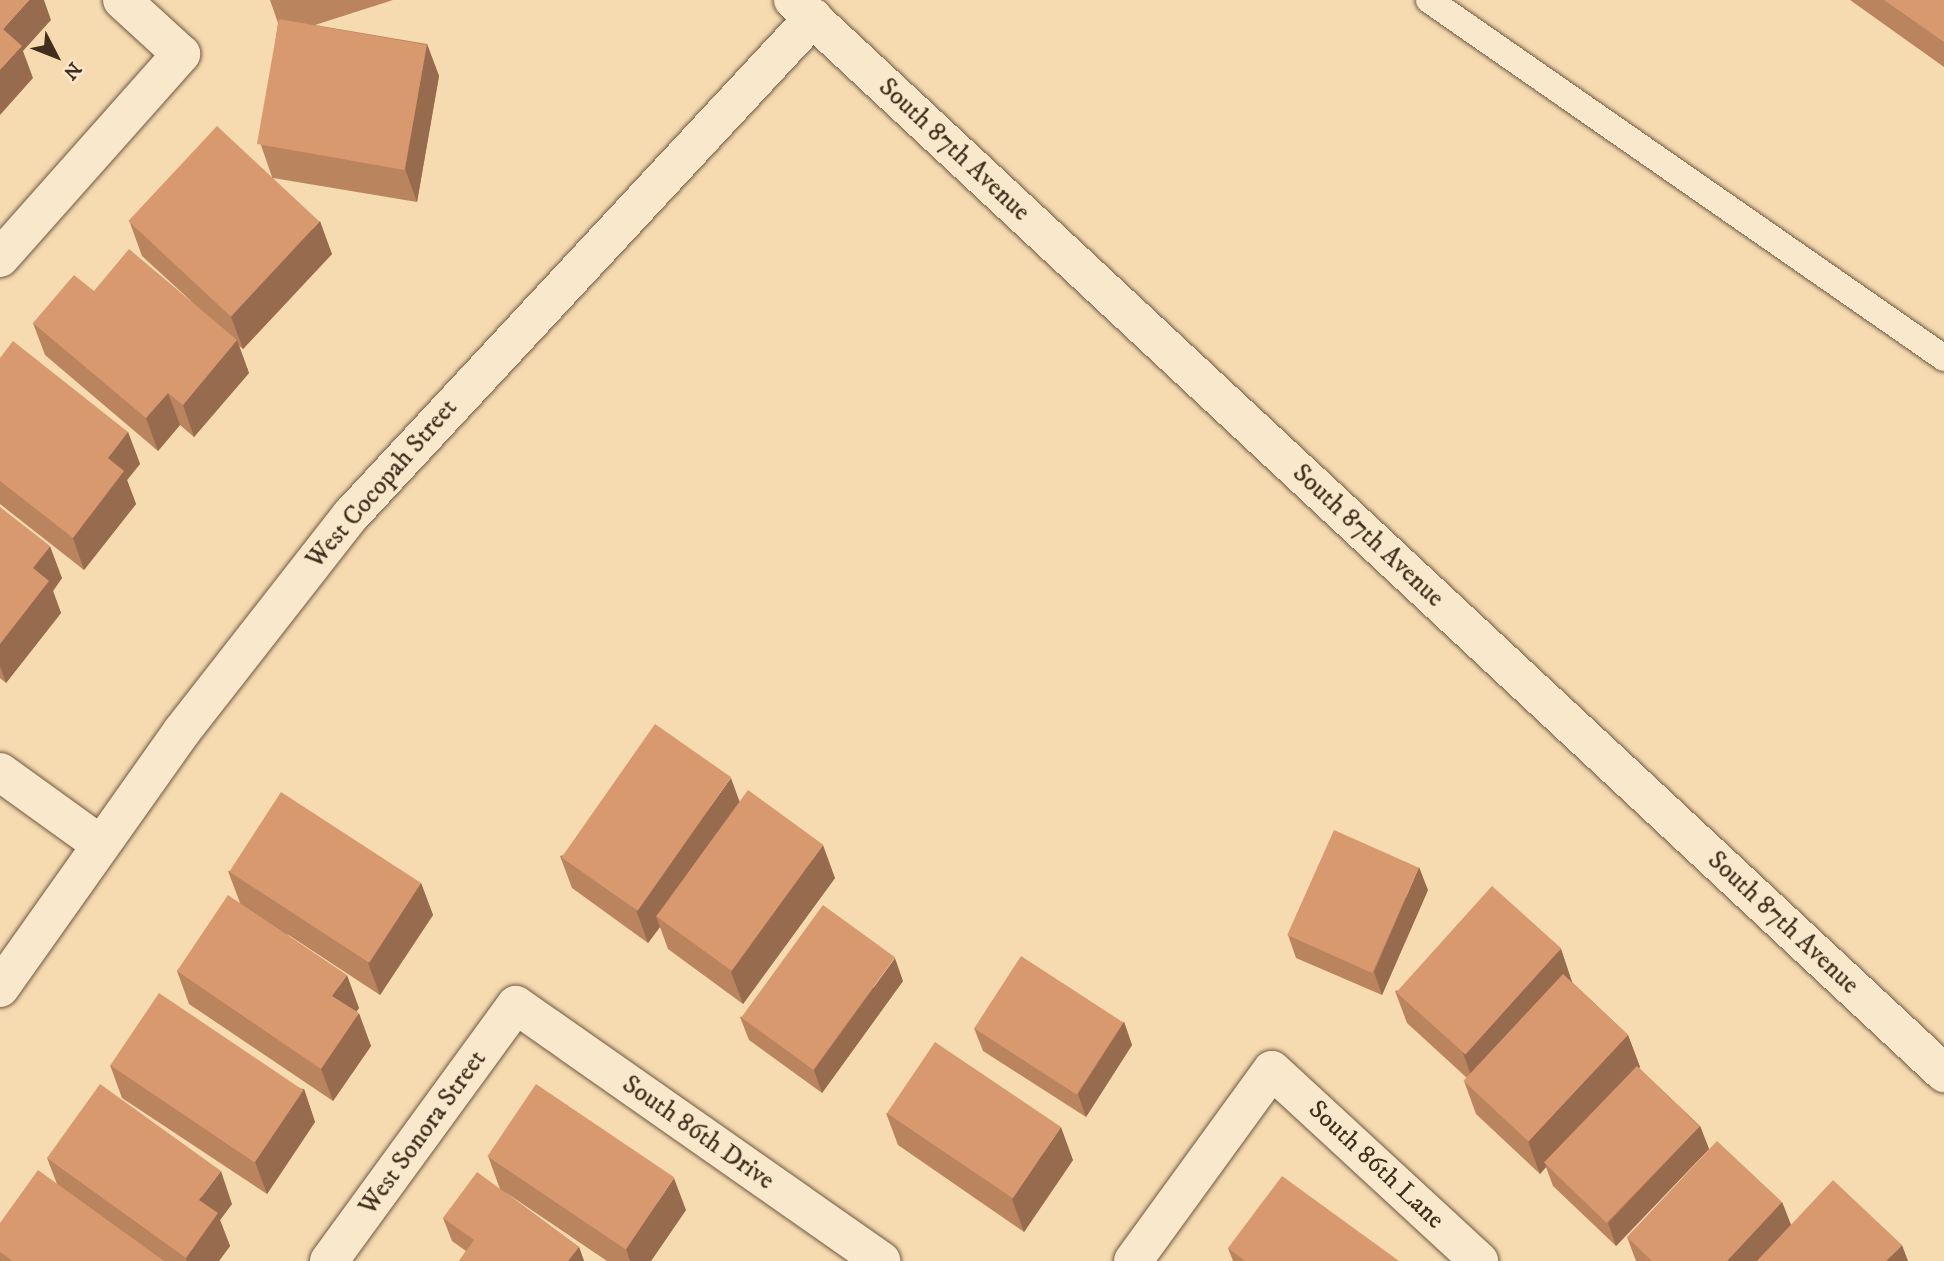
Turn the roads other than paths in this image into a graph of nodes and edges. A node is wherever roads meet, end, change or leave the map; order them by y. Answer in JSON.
{"nodes":[{"id":1,"x":122,"y":0,"type":"edge"},
{"id":2,"x":1429,"y":0,"type":"edge"},
{"id":3,"x":803,"y":9,"type":"edge"},
{"id":4,"x":0,"y":258,"type":"edge"},
{"id":5,"x":1944,"y":358,"type":"edge"},
{"id":6,"x":0,"y":772,"type":"edge"},
{"id":7,"x":100,"y":844,"type":"junction"},
{"id":8,"x":0,"y":988,"type":"edge"},
{"id":9,"x":516,"y":1005,"type":"joint"},
{"id":10,"x":1944,"y":1073,"type":"edge"},
{"id":11,"x":329,"y":1261,"type":"edge"},
{"id":12,"x":881,"y":1261,"type":"edge"},
{"id":13,"x":1133,"y":1261,"type":"edge"},
{"id":14,"x":1479,"y":1261,"type":"edge"}],
"edges":[{"from":1,"to":4,"type":"street"},
{"from":2,"to":5,"type":"lane"},
{"from":3,"to":7,"type":"street","name":"West Cocopah Street"},
{"from":3,"to":10,"type":"street","name":"South 87th Avenue"},
{"from":6,"to":7,"type":"street"},
{"from":7,"to":8,"type":"street","name":"West Cocopah Street"},
{"from":9,"to":11,"type":"street","name":"West Sonora Street"},
{"from":9,"to":12,"type":"street","name":"South 86th Drive"},
{"from":13,"to":14,"type":"street","name":"South 86th Lane"}]}
